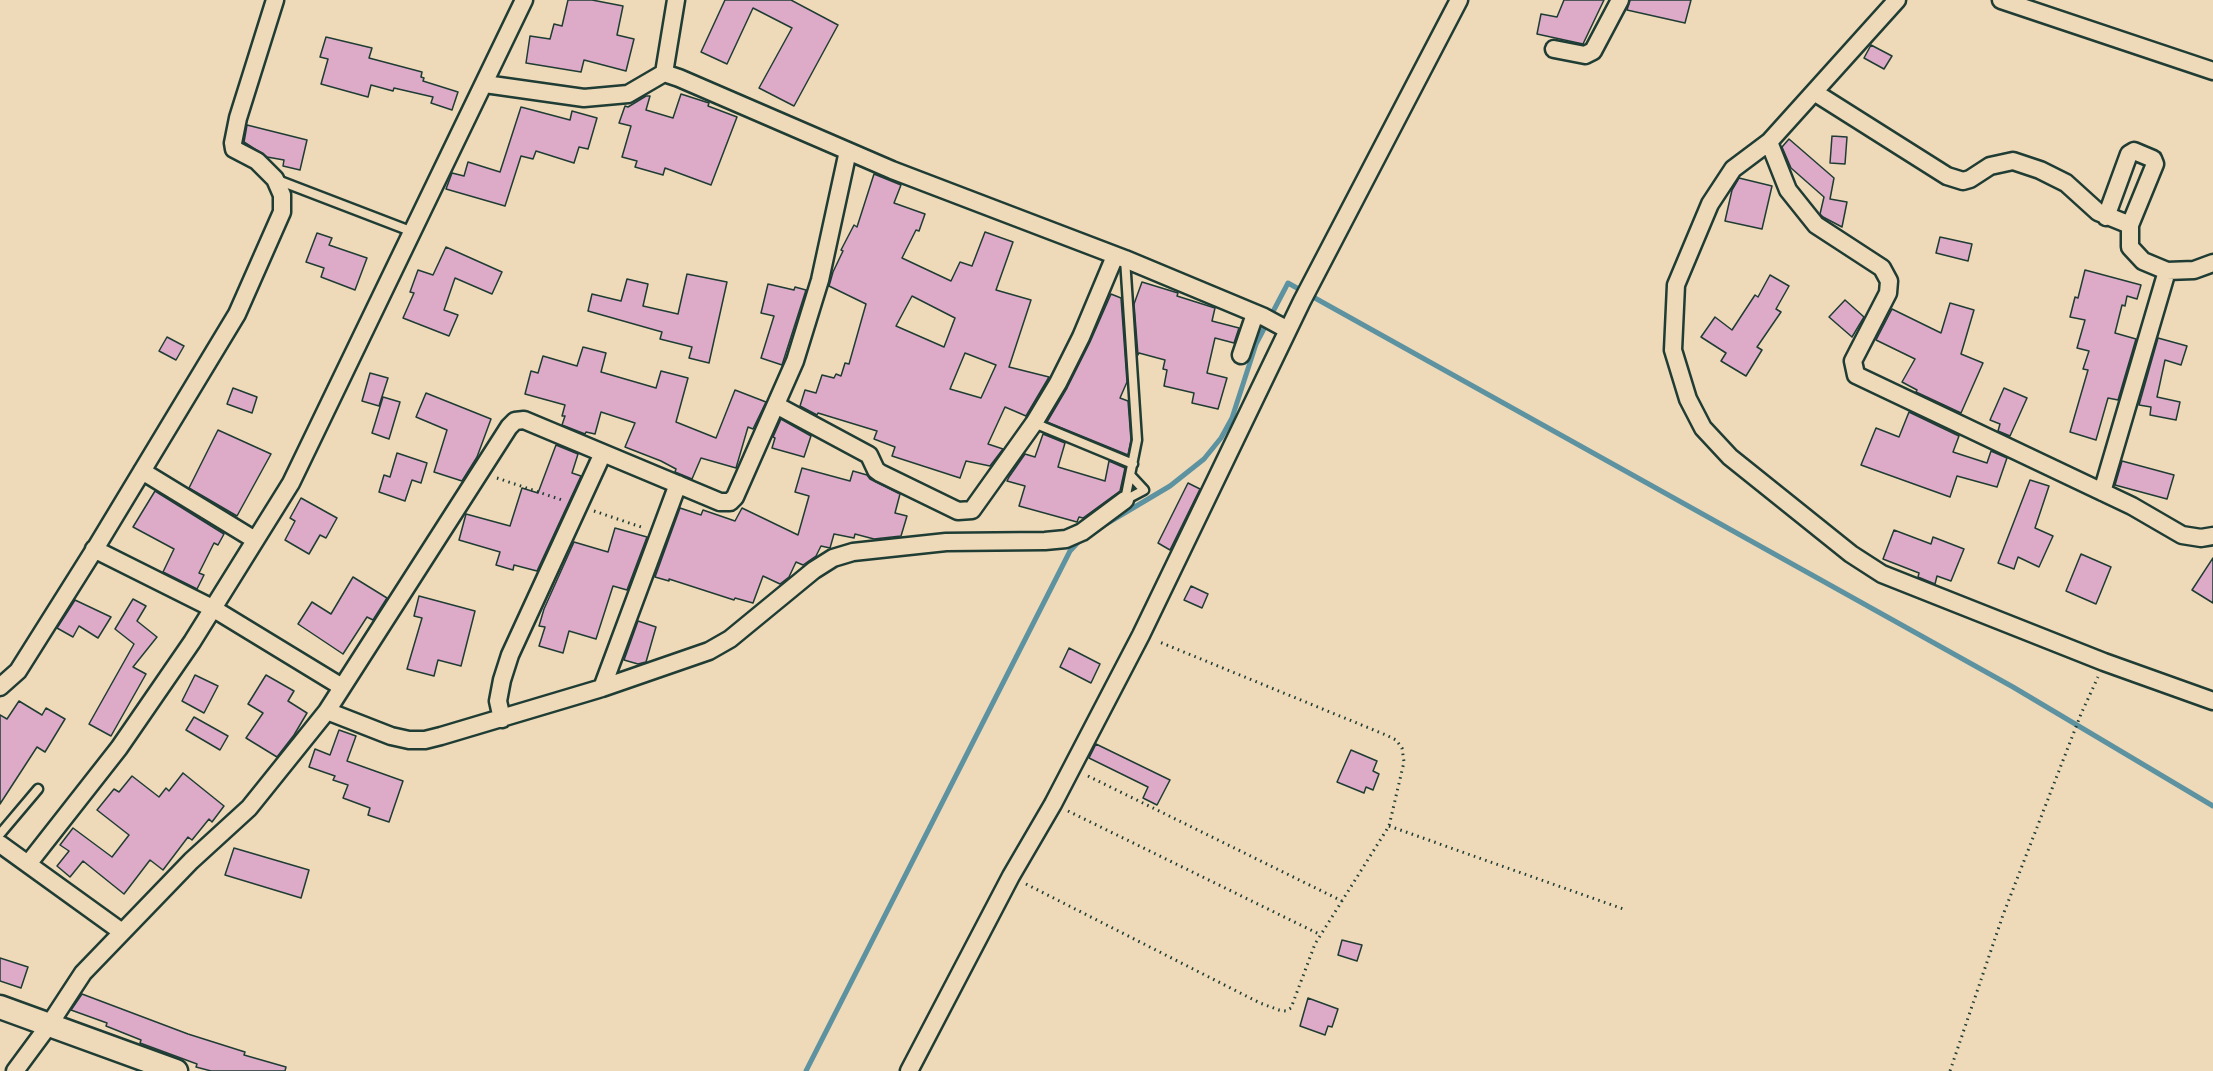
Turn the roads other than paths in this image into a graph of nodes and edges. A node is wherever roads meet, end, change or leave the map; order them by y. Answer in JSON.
{"nodes":[{"id":1,"x":275,"y":0,"type":"edge"},
{"id":2,"x":524,"y":0,"type":"edge"},
{"id":3,"x":676,"y":0,"type":"edge"},
{"id":4,"x":1459,"y":0,"type":"edge"},
{"id":5,"x":1620,"y":0,"type":"edge"},
{"id":6,"x":1897,"y":0,"type":"edge"},
{"id":7,"x":2001,"y":0,"type":"edge"},
{"id":8,"x":1554,"y":49,"type":"dead end"},
{"id":9,"x":2213,"y":71,"type":"edge"},
{"id":10,"x":664,"y":74,"type":"junction"},
{"id":11,"x":485,"y":84,"type":"junction"},
{"id":12,"x":1814,"y":92,"type":"junction"},
{"id":13,"x":1769,"y":142,"type":"junction"},
{"id":14,"x":848,"y":151,"type":"junction"},
{"id":15,"x":275,"y":179,"type":"junction"},
{"id":16,"x":2106,"y":217,"type":"junction"},
{"id":17,"x":2130,"y":225,"type":"junction"},
{"id":18,"x":413,"y":232,"type":"junction"},
{"id":19,"x":1120,"y":258,"type":"junction"},
{"id":20,"x":2213,"y":263,"type":"edge"},
{"id":21,"x":2167,"y":271,"type":"junction"},
{"id":22,"x":1270,"y":321,"type":"junction"},
{"id":23,"x":1241,"y":355,"type":"dead end"},
{"id":24,"x":776,"y":405,"type":"junction"},
{"id":25,"x":1034,"y":423,"type":"junction"},
{"id":26,"x":603,"y":453,"type":"junction"},
{"id":27,"x":1133,"y":464,"type":"junction"},
{"id":28,"x":142,"y":471,"type":"junction"},
{"id":29,"x":1131,"y":476,"type":"junction"},
{"id":30,"x":678,"y":484,"type":"junction"},
{"id":31,"x":2102,"y":492,"type":"junction"},
{"id":32,"x":1125,"y":500,"type":"junction"},
{"id":33,"x":2213,"y":536,"type":"edge"},
{"id":34,"x":255,"y":540,"type":"junction"},
{"id":35,"x":94,"y":549,"type":"junction"},
{"id":36,"x":214,"y":609,"type":"junction"},
{"id":37,"x":0,"y":687,"type":"edge"},
{"id":38,"x":342,"y":687,"type":"junction"},
{"id":39,"x":602,"y":688,"type":"junction"},
{"id":40,"x":2213,"y":701,"type":"edge"},
{"id":41,"x":327,"y":711,"type":"junction"},
{"id":42,"x":502,"y":719,"type":"junction"},
{"id":43,"x":38,"y":789,"type":"dead end"},
{"id":44,"x":0,"y":834,"type":"edge"},
{"id":45,"x":0,"y":844,"type":"edge"},
{"id":46,"x":28,"y":864,"type":"junction"},
{"id":47,"x":122,"y":932,"type":"junction"},
{"id":48,"x":0,"y":1007,"type":"edge"},
{"id":49,"x":49,"y":1025,"type":"junction"},
{"id":50,"x":15,"y":1071,"type":"edge"},
{"id":51,"x":176,"y":1071,"type":"edge"},
{"id":52,"x":909,"y":1071,"type":"edge"}],
"edges":[{"from":1,"to":15,"type":"street"},
{"from":2,"to":11,"type":"street"},
{"from":3,"to":10,"type":"street"},
{"from":4,"to":22,"type":"street"},
{"from":5,"to":8,"type":"street"},
{"from":6,"to":12,"type":"street"},
{"from":7,"to":9,"type":"street"},
{"from":10,"to":11,"type":"street"},
{"from":10,"to":14,"type":"street"},
{"from":11,"to":18,"type":"street"},
{"from":12,"to":13,"type":"street"},
{"from":12,"to":16,"type":"street"},
{"from":13,"to":31,"type":"street"},
{"from":13,"to":40,"type":"street"},
{"from":14,"to":19,"type":"street"},
{"from":14,"to":24,"type":"street"},
{"from":15,"to":18,"type":"lane"},
{"from":15,"to":28,"type":"street"},
{"from":16,"to":17,"type":"street"},
{"from":16,"to":17,"type":"street"},
{"from":17,"to":21,"type":"street"},
{"from":18,"to":34,"type":"street"},
{"from":19,"to":22,"type":"street"},
{"from":19,"to":25,"type":"street"},
{"from":19,"to":27,"type":"lane"},
{"from":20,"to":21,"type":"street"},
{"from":21,"to":31,"type":"street"},
{"from":22,"to":23,"type":"street"},
{"from":22,"to":52,"type":"street"},
{"from":24,"to":25,"type":"street"},
{"from":24,"to":30,"type":"street"},
{"from":25,"to":27,"type":"lane"},
{"from":26,"to":30,"type":"street"},
{"from":26,"to":38,"type":"street"},
{"from":26,"to":42,"type":"street"},
{"from":27,"to":29,"type":"lane"},
{"from":28,"to":34,"type":"street"},
{"from":28,"to":35,"type":"street"},
{"from":29,"to":32,"type":"lane"},
{"from":29,"to":32,"type":"lane"},
{"from":30,"to":39,"type":"street"},
{"from":31,"to":33,"type":"street"},
{"from":32,"to":39,"type":"street"},
{"from":34,"to":36,"type":"street"},
{"from":35,"to":36,"type":"street"},
{"from":35,"to":37,"type":"street"},
{"from":36,"to":38,"type":"street"},
{"from":36,"to":46,"type":"street"},
{"from":38,"to":41,"type":"street"},
{"from":39,"to":42,"type":"street"},
{"from":41,"to":42,"type":"street"},
{"from":41,"to":47,"type":"street"},
{"from":43,"to":44,"type":"lane"},
{"from":45,"to":46,"type":"street"},
{"from":46,"to":47,"type":"street"},
{"from":47,"to":49,"type":"street"},
{"from":48,"to":49,"type":"main road"},
{"from":49,"to":50,"type":"street"},
{"from":49,"to":51,"type":"main road"}]}
